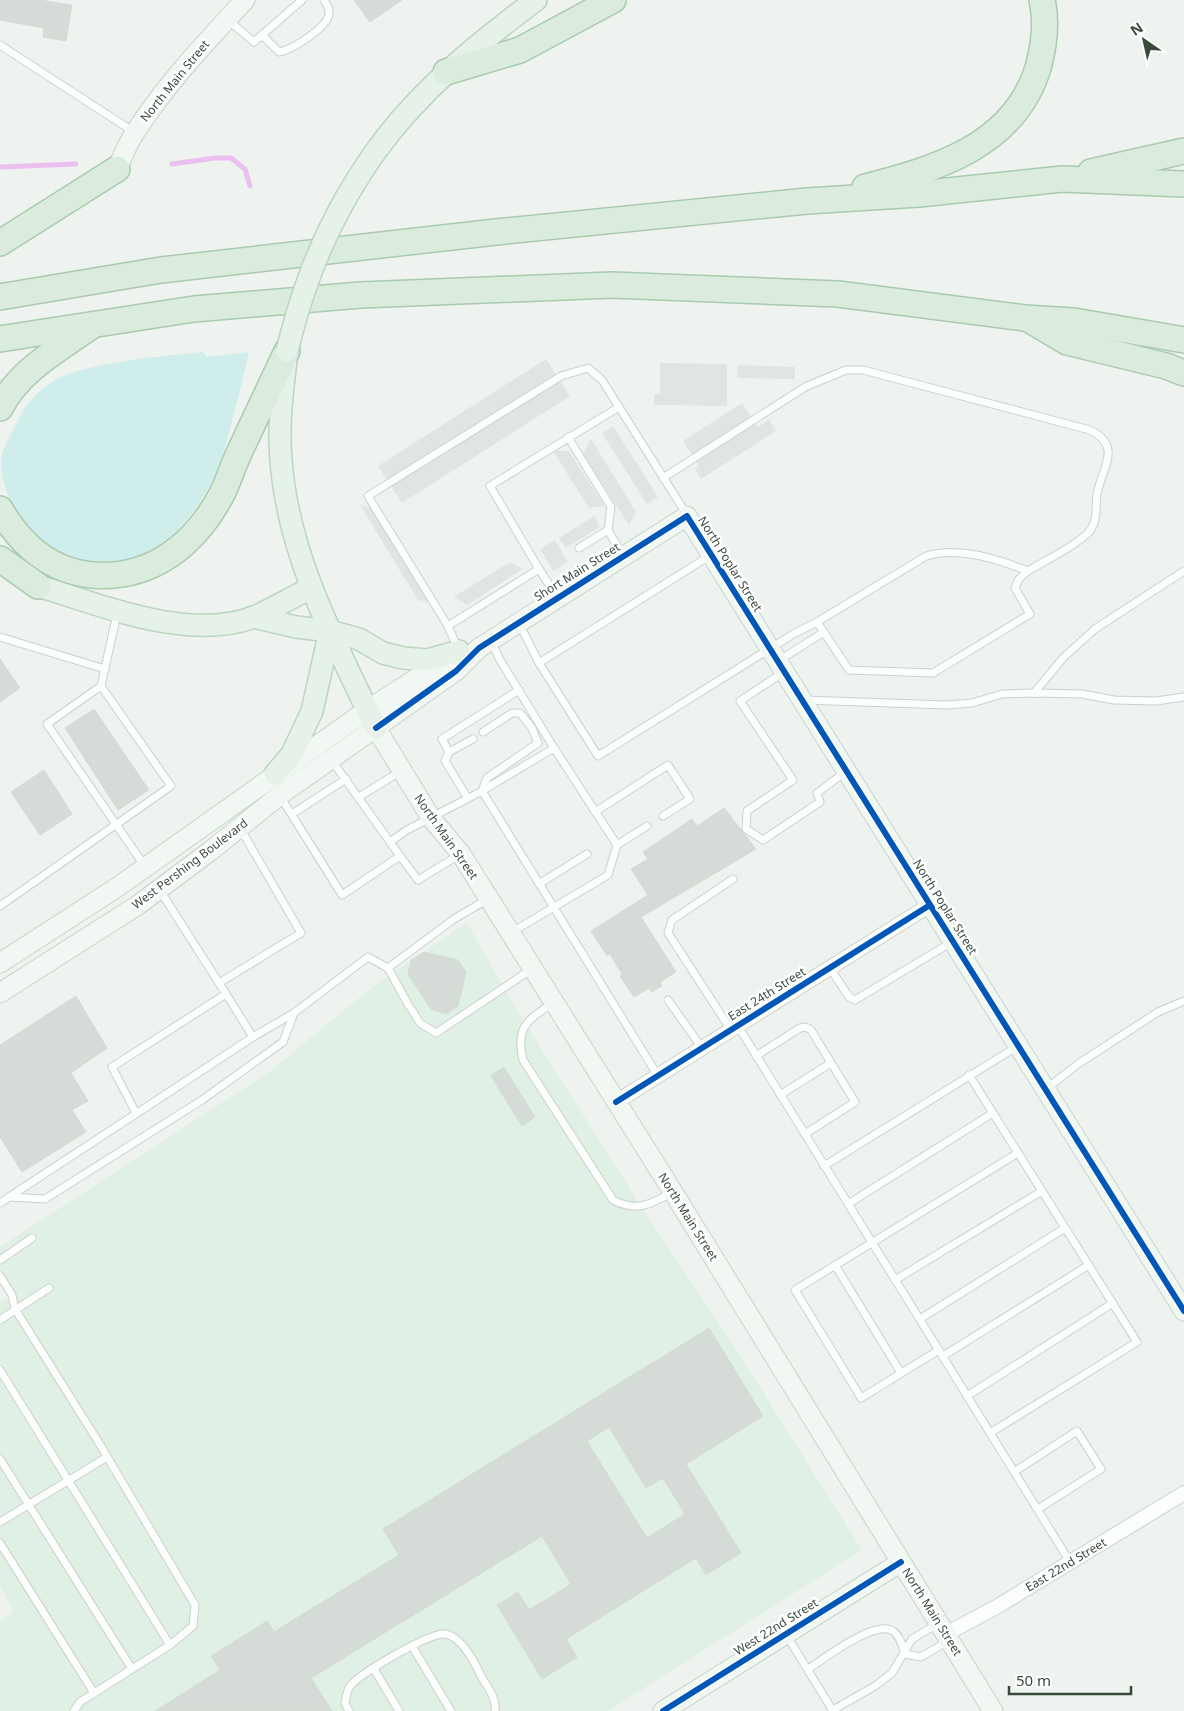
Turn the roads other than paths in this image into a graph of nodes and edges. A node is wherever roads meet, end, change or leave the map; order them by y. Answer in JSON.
{"nodes":[{"id":1,"x":245,"y":0,"type":"edge"},
{"id":2,"x":302,"y":0,"type":"edge"},
{"id":3,"x":324,"y":0,"type":"edge"},
{"id":4,"x":536,"y":0,"type":"edge"},
{"id":5,"x":613,"y":0,"type":"edge"},
{"id":6,"x":1042,"y":0,"type":"edge"},
{"id":7,"x":227,"y":19,"type":"junction"},
{"id":8,"x":262,"y":35,"type":"junction"},
{"id":9,"x":0,"y":46,"type":"edge"},
{"id":10,"x":446,"y":72,"type":"junction"},
{"id":11,"x":134,"y":132,"type":"junction"},
{"id":12,"x":1184,"y":151,"type":"edge"},
{"id":13,"x":117,"y":169,"type":"joint"},
{"id":14,"x":1062,"y":179,"type":"junction"},
{"id":15,"x":1184,"y":184,"type":"edge"},
{"id":16,"x":807,"y":201,"type":"junction"},
{"id":17,"x":0,"y":243,"type":"edge"},
{"id":18,"x":0,"y":298,"type":"edge"},
{"id":19,"x":1025,"y":318,"type":"junction"},
{"id":20,"x":96,"y":323,"type":"junction"},
{"id":21,"x":0,"y":340,"type":"edge"},
{"id":22,"x":1184,"y":340,"type":"edge"},
{"id":23,"x":288,"y":350,"type":"junction"},
{"id":24,"x":1184,"y":373,"type":"edge"},
{"id":25,"x":618,"y":407,"type":"junction"},
{"id":26,"x":0,"y":408,"type":"edge"},
{"id":27,"x":568,"y":437,"type":"junction"},
{"id":28,"x":663,"y":478,"type":"junction"},
{"id":29,"x":0,"y":509,"type":"edge"},
{"id":30,"x":687,"y":516,"type":"junction"},
{"id":31,"x":608,"y":530,"type":"junction"},
{"id":32,"x":579,"y":548,"type":"dead end"},
{"id":33,"x":712,"y":555,"type":"junction"},
{"id":34,"x":623,"y":556,"type":"junction"},
{"id":35,"x":7,"y":569,"type":"edge"},
{"id":36,"x":539,"y":569,"type":"junction"},
{"id":37,"x":1184,"y":570,"type":"edge"},
{"id":38,"x":1028,"y":571,"type":"junction"},
{"id":39,"x":38,"y":586,"type":"joint"},
{"id":40,"x":311,"y":588,"type":"junction"},
{"id":41,"x":557,"y":598,"type":"junction"},
{"id":42,"x":118,"y":610,"type":"junction"},
{"id":43,"x":253,"y":617,"type":"junction"},
{"id":44,"x":817,"y":622,"type":"junction"},
{"id":45,"x":518,"y":623,"type":"junction"},
{"id":46,"x":448,"y":626,"type":"junction"},
{"id":47,"x":330,"y":631,"type":"junction"},
{"id":48,"x":824,"y":632,"type":"junction"},
{"id":49,"x":0,"y":638,"type":"edge"},
{"id":50,"x":476,"y":647,"type":"junction"},
{"id":51,"x":778,"y":661,"type":"junction"},
{"id":52,"x":539,"y":663,"type":"junction"},
{"id":53,"x":105,"y":669,"type":"junction"},
{"id":54,"x":101,"y":686,"type":"junction"},
{"id":55,"x":519,"y":690,"type":"junction"},
{"id":56,"x":1034,"y":692,"type":"junction"},
{"id":57,"x":1184,"y":697,"type":"edge"},
{"id":58,"x":802,"y":700,"type":"junction"},
{"id":59,"x":367,"y":718,"type":"junction"},
{"id":60,"x":483,"y":732,"type":"dead end"},
{"id":61,"x":473,"y":739,"type":"dead end"},
{"id":62,"x":554,"y":748,"type":"junction"},
{"id":63,"x":449,"y":752,"type":"junction"},
{"id":64,"x":331,"y":760,"type":"junction"},
{"id":65,"x":402,"y":771,"type":"junction"},
{"id":66,"x":846,"y":771,"type":"junction"},
{"id":67,"x":275,"y":774,"type":"junction"},
{"id":68,"x":346,"y":779,"type":"junction"},
{"id":69,"x":482,"y":791,"type":"junction"},
{"id":70,"x":280,"y":796,"type":"junction"},
{"id":71,"x":359,"y":797,"type":"junction"},
{"id":72,"x":467,"y":797,"type":"junction"},
{"id":73,"x":595,"y":812,"type":"junction"},
{"id":74,"x":292,"y":814,"type":"junction"},
{"id":75,"x":663,"y":816,"type":"dead end"},
{"id":76,"x":431,"y":818,"type":"junction"},
{"id":77,"x":115,"y":825,"type":"junction"},
{"id":78,"x":647,"y":826,"type":"dead end"},
{"id":79,"x":240,"y":827,"type":"junction"},
{"id":80,"x":390,"y":842,"type":"junction"},
{"id":81,"x":618,"y":845,"type":"junction"},
{"id":82,"x":461,"y":854,"type":"junction"},
{"id":83,"x":587,"y":854,"type":"dead end"},
{"id":84,"x":400,"y":856,"type":"junction"},
{"id":85,"x":146,"y":867,"type":"junction"},
{"id":86,"x":733,"y":880,"type":"dead end"},
{"id":87,"x":539,"y":884,"type":"junction"},
{"id":88,"x":159,"y":889,"type":"junction"},
{"id":89,"x":488,"y":899,"type":"junction"},
{"id":90,"x":930,"y":905,"type":"junction"},
{"id":91,"x":0,"y":906,"type":"edge"},
{"id":92,"x":554,"y":908,"type":"junction"},
{"id":93,"x":510,"y":934,"type":"junction"},
{"id":94,"x":953,"y":942,"type":"junction"},
{"id":95,"x":0,"y":962,"type":"edge"},
{"id":96,"x":388,"y":968,"type":"junction"},
{"id":97,"x":830,"y":968,"type":"junction"},
{"id":98,"x":532,"y":969,"type":"junction"},
{"id":99,"x":219,"y":983,"type":"junction"},
{"id":100,"x":0,"y":993,"type":"edge"},
{"id":101,"x":226,"y":994,"type":"junction"},
{"id":102,"x":668,"y":1000,"type":"dead end"},
{"id":103,"x":1184,"y":1001,"type":"edge"},
{"id":104,"x":554,"y":1002,"type":"junction"},
{"id":105,"x":294,"y":1013,"type":"junction"},
{"id":106,"x":734,"y":1028,"type":"junction"},
{"id":107,"x":252,"y":1037,"type":"junction"},
{"id":108,"x":1018,"y":1046,"type":"junction"},
{"id":109,"x":702,"y":1048,"type":"junction"},
{"id":110,"x":756,"y":1056,"type":"junction"},
{"id":111,"x":831,"y":1063,"type":"junction"},
{"id":112,"x":969,"y":1075,"type":"junction"},
{"id":113,"x":658,"y":1076,"type":"junction"},
{"id":114,"x":1045,"y":1089,"type":"junction"},
{"id":115,"x":780,"y":1095,"type":"junction"},
{"id":116,"x":616,"y":1102,"type":"junction"},
{"id":117,"x":136,"y":1113,"type":"junction"},
{"id":118,"x":993,"y":1113,"type":"junction"},
{"id":119,"x":805,"y":1134,"type":"junction"},
{"id":120,"x":1018,"y":1153,"type":"junction"},
{"id":121,"x":824,"y":1166,"type":"junction"},
{"id":122,"x":1042,"y":1191,"type":"junction"},
{"id":123,"x":673,"y":1192,"type":"junction"},
{"id":124,"x":8,"y":1197,"type":"junction"},
{"id":125,"x":0,"y":1203,"type":"edge"},
{"id":126,"x":848,"y":1204,"type":"junction"},
{"id":127,"x":1065,"y":1228,"type":"junction"},
{"id":128,"x":32,"y":1238,"type":"dead end"},
{"id":129,"x":872,"y":1242,"type":"junction"},
{"id":130,"x":0,"y":1260,"type":"edge"},
{"id":131,"x":835,"y":1265,"type":"junction"},
{"id":132,"x":1089,"y":1265,"type":"junction"},
{"id":133,"x":0,"y":1276,"type":"edge"},
{"id":134,"x":895,"y":1280,"type":"junction"},
{"id":135,"x":49,"y":1288,"type":"dead end"},
{"id":136,"x":1178,"y":1288,"type":"edge"},
{"id":137,"x":1113,"y":1303,"type":"junction"},
{"id":138,"x":15,"y":1309,"type":"junction"},
{"id":139,"x":1184,"y":1311,"type":"edge"},
{"id":140,"x":0,"y":1320,"type":"edge"},
{"id":141,"x":920,"y":1320,"type":"junction"},
{"id":142,"x":941,"y":1353,"type":"junction"},
{"id":143,"x":0,"y":1370,"type":"edge"},
{"id":144,"x":902,"y":1373,"type":"junction"},
{"id":145,"x":967,"y":1396,"type":"junction"},
{"id":146,"x":990,"y":1433,"type":"junction"},
{"id":147,"x":107,"y":1457,"type":"junction"},
{"id":148,"x":0,"y":1458,"type":"edge"},
{"id":149,"x":1014,"y":1472,"type":"junction"},
{"id":150,"x":69,"y":1480,"type":"junction"},
{"id":151,"x":1184,"y":1493,"type":"edge"},
{"id":152,"x":29,"y":1505,"type":"junction"},
{"id":153,"x":1038,"y":1509,"type":"junction"},
{"id":154,"x":0,"y":1522,"type":"edge"},
{"id":155,"x":0,"y":1543,"type":"edge"},
{"id":156,"x":901,"y":1562,"type":"junction"},
{"id":157,"x":1070,"y":1562,"type":"junction"},
{"id":158,"x":945,"y":1632,"type":"junction"},
{"id":159,"x":786,"y":1634,"type":"junction"},
{"id":160,"x":170,"y":1645,"type":"junction"},
{"id":161,"x":412,"y":1646,"type":"junction"},
{"id":162,"x":905,"y":1654,"type":"junction"},
{"id":163,"x":132,"y":1669,"type":"junction"},
{"id":164,"x":374,"y":1669,"type":"junction"},
{"id":165,"x":808,"y":1669,"type":"junction"},
{"id":166,"x":94,"y":1693,"type":"junction"},
{"id":167,"x":670,"y":1709,"type":"edge"},
{"id":168,"x":74,"y":1711,"type":"edge"},
{"id":169,"x":349,"y":1711,"type":"edge"},
{"id":170,"x":399,"y":1711,"type":"edge"},
{"id":171,"x":451,"y":1711,"type":"edge"},
{"id":172,"x":495,"y":1711,"type":"edge"},
{"id":173,"x":833,"y":1711,"type":"edge"},
{"id":174,"x":993,"y":1711,"type":"edge"}],
"edges":[{"from":1,"to":7,"type":"main road","name":"North Main Street"},
{"from":2,"to":8,"type":"lane"},
{"from":3,"to":8,"type":"lane"},
{"from":4,"to":10,"type":"main road"},
{"from":5,"to":10,"type":"highway"},
{"from":6,"to":16,"type":"highway"},
{"from":7,"to":8,"type":"lane"},
{"from":7,"to":11,"type":"main road","name":"North Main Street"},
{"from":9,"to":11,"type":"lane"},
{"from":10,"to":23,"type":"main road","bridge":true},
{"from":11,"to":13,"type":"main road","name":"North Main Street"},
{"from":12,"to":14,"type":"highway"},
{"from":13,"to":17,"type":"highway"},
{"from":14,"to":15,"type":"highway"},
{"from":14,"to":16,"type":"highway"},
{"from":16,"to":18,"type":"highway"},
{"from":19,"to":20,"type":"highway"},
{"from":19,"to":22,"type":"highway"},
{"from":19,"to":24,"type":"highway"},
{"from":20,"to":21,"type":"highway"},
{"from":20,"to":26,"type":"highway"},
{"from":23,"to":29,"type":"highway"},
{"from":23,"to":40,"type":"main road"},
{"from":25,"to":27,"type":"lane"},
{"from":25,"to":28,"type":"lane","name":"North Poplar Street"},
{"from":25,"to":46,"type":"lane","name":"North Poplar Street"},
{"from":27,"to":31,"type":"lane"},
{"from":27,"to":36,"type":"lane"},
{"from":28,"to":30,"type":"lane","name":"North Poplar Street"},
{"from":28,"to":38,"type":"lane"},
{"from":30,"to":33,"type":"main road","name":"North Poplar Street"},
{"from":30,"to":34,"type":"main road","name":"Short Main Street"},
{"from":31,"to":32,"type":"lane"},
{"from":31,"to":34,"type":"lane"},
{"from":33,"to":51,"type":"main road","name":"North Poplar Street"},
{"from":33,"to":52,"type":"lane"},
{"from":34,"to":41,"type":"main road","name":"Short Main Street"},
{"from":35,"to":39,"type":"highway"},
{"from":36,"to":41,"type":"lane"},
{"from":36,"to":46,"type":"lane"},
{"from":37,"to":56,"type":"lane"},
{"from":38,"to":44,"type":"lane"},
{"from":38,"to":48,"type":"lane"},
{"from":39,"to":42,"type":"main road"},
{"from":40,"to":43,"type":"main road"},
{"from":40,"to":47,"type":"main road"},
{"from":41,"to":45,"type":"main road","name":"Short Main Street"},
{"from":42,"to":43,"type":"main road"},
{"from":42,"to":53,"type":"lane"},
{"from":43,"to":47,"type":"main road"},
{"from":44,"to":48,"type":"lane"},
{"from":44,"to":51,"type":"lane"},
{"from":45,"to":50,"type":"main road","name":"Short Main Street"},
{"from":45,"to":52,"type":"lane"},
{"from":46,"to":50,"type":"lane"},
{"from":47,"to":50,"type":"main road"},
{"from":47,"to":59,"type":"main road"},
{"from":47,"to":67,"type":"main road"},
{"from":48,"to":51,"type":"lane"},
{"from":49,"to":53,"type":"lane"},
{"from":50,"to":55,"type":"lane"},
{"from":50,"to":59,"type":"main road","name":"Short Main Street"},
{"from":51,"to":52,"type":"lane"},
{"from":51,"to":58,"type":"main road","name":"North Poplar Street"},
{"from":51,"to":66,"type":"lane"},
{"from":53,"to":54,"type":"lane"},
{"from":54,"to":77,"type":"lane"},
{"from":54,"to":77,"type":"lane"},
{"from":55,"to":62,"type":"lane"},
{"from":55,"to":63,"type":"lane"},
{"from":56,"to":57,"type":"lane"},
{"from":56,"to":58,"type":"lane"},
{"from":58,"to":66,"type":"main road","name":"North Poplar Street"},
{"from":59,"to":64,"type":"main road","name":"West Pershing Boulevard"},
{"from":59,"to":65,"type":"main road","name":"North Main Street"},
{"from":59,"to":67,"type":"main road","name":"West Pershing Boulevard"},
{"from":60,"to":69,"type":"lane"},
{"from":61,"to":63,"type":"lane"},
{"from":62,"to":69,"type":"lane"},
{"from":62,"to":73,"type":"lane"},
{"from":63,"to":72,"type":"lane"},
{"from":64,"to":68,"type":"lane"},
{"from":64,"to":70,"type":"main road","name":"West Pershing Boulevard"},
{"from":65,"to":71,"type":"lane"},
{"from":65,"to":76,"type":"main road","name":"North Main Street"},
{"from":66,"to":90,"type":"main road","name":"North Poplar Street"},
{"from":67,"to":85,"type":"main road","name":"West Pershing Boulevard"},
{"from":68,"to":71,"type":"lane"},
{"from":68,"to":74,"type":"lane"},
{"from":69,"to":72,"type":"lane"},
{"from":69,"to":87,"type":"lane"},
{"from":70,"to":74,"type":"lane"},
{"from":70,"to":79,"type":"main road","name":"West Pershing Boulevard"},
{"from":71,"to":80,"type":"lane"},
{"from":72,"to":76,"type":"lane"},
{"from":73,"to":75,"type":"lane"},
{"from":73,"to":81,"type":"lane"},
{"from":74,"to":84,"type":"lane"},
{"from":76,"to":80,"type":"lane"},
{"from":76,"to":82,"type":"main road","name":"North Main Street"},
{"from":77,"to":85,"type":"lane"},
{"from":77,"to":91,"type":"lane"},
{"from":78,"to":81,"type":"lane"},
{"from":79,"to":88,"type":"main road","name":"West Pershing Boulevard"},
{"from":79,"to":99,"type":"lane"},
{"from":80,"to":84,"type":"lane"},
{"from":81,"to":92,"type":"lane"},
{"from":82,"to":84,"type":"lane"},
{"from":82,"to":89,"type":"main road","name":"North Main Street"},
{"from":83,"to":87,"type":"lane"},
{"from":85,"to":95,"type":"main road","name":"West Pershing Boulevard"},
{"from":86,"to":106,"type":"lane"},
{"from":87,"to":92,"type":"lane"},
{"from":88,"to":99,"type":"lane"},
{"from":88,"to":100,"type":"main road","name":"West Pershing Boulevard"},
{"from":89,"to":93,"type":"main road","name":"North Main Street"},
{"from":89,"to":96,"type":"lane"},
{"from":90,"to":94,"type":"main road","name":"North Poplar Street"},
{"from":90,"to":97,"type":"street","name":"East 24th Street"},
{"from":92,"to":93,"type":"lane"},
{"from":92,"to":113,"type":"lane"},
{"from":93,"to":98,"type":"main road","name":"North Main Street"},
{"from":94,"to":97,"type":"lane"},
{"from":94,"to":108,"type":"main road","name":"North Poplar Street"},
{"from":96,"to":98,"type":"lane"},
{"from":96,"to":105,"type":"lane"},
{"from":97,"to":106,"type":"street","name":"East 24th Street"},
{"from":98,"to":104,"type":"main road","name":"North Main Street"},
{"from":99,"to":101,"type":"lane"},
{"from":101,"to":107,"type":"lane"},
{"from":101,"to":117,"type":"lane"},
{"from":102,"to":109,"type":"lane"},
{"from":103,"to":114,"type":"lane"},
{"from":104,"to":116,"type":"main road","name":"North Main Street"},
{"from":104,"to":123,"type":"lane"},
{"from":105,"to":107,"type":"lane"},
{"from":105,"to":124,"type":"lane"},
{"from":106,"to":109,"type":"street","name":"East 24th Street"},
{"from":106,"to":110,"type":"lane"},
{"from":107,"to":117,"type":"lane"},
{"from":108,"to":112,"type":"lane"},
{"from":108,"to":114,"type":"main road","name":"North Poplar Street"},
{"from":109,"to":113,"type":"street","name":"East 24th Street"},
{"from":110,"to":111,"type":"lane"},
{"from":110,"to":115,"type":"lane"},
{"from":111,"to":115,"type":"lane"},
{"from":111,"to":119,"type":"lane"},
{"from":112,"to":118,"type":"lane"},
{"from":112,"to":121,"type":"lane"},
{"from":113,"to":116,"type":"street","name":"East 24th Street"},
{"from":114,"to":136,"type":"main road","name":"North Poplar Street"},
{"from":115,"to":119,"type":"lane"},
{"from":116,"to":123,"type":"main road","name":"North Main Street"},
{"from":117,"to":124,"type":"lane"},
{"from":118,"to":120,"type":"lane"},
{"from":118,"to":126,"type":"lane"},
{"from":119,"to":121,"type":"lane"},
{"from":120,"to":122,"type":"lane"},
{"from":120,"to":129,"type":"lane"},
{"from":121,"to":126,"type":"lane"},
{"from":122,"to":127,"type":"lane"},
{"from":122,"to":134,"type":"lane"},
{"from":123,"to":156,"type":"main road","name":"North Main Street"},
{"from":124,"to":125,"type":"lane"},
{"from":126,"to":129,"type":"lane"},
{"from":127,"to":132,"type":"lane"},
{"from":127,"to":141,"type":"lane"},
{"from":128,"to":130,"type":"lane"},
{"from":129,"to":131,"type":"lane"},
{"from":129,"to":134,"type":"lane"},
{"from":131,"to":144,"type":"lane"},
{"from":131,"to":144,"type":"lane"},
{"from":132,"to":137,"type":"lane"},
{"from":132,"to":142,"type":"lane"},
{"from":133,"to":138,"type":"lane"},
{"from":134,"to":141,"type":"lane"},
{"from":135,"to":138,"type":"lane"},
{"from":136,"to":139,"type":"main road","name":"North Poplar Street"},
{"from":137,"to":145,"type":"lane"},
{"from":137,"to":146,"type":"lane"},
{"from":138,"to":140,"type":"lane"},
{"from":138,"to":147,"type":"lane"},
{"from":141,"to":142,"type":"lane"},
{"from":142,"to":144,"type":"lane"},
{"from":142,"to":145,"type":"lane"},
{"from":143,"to":150,"type":"lane"},
{"from":145,"to":146,"type":"lane"},
{"from":146,"to":149,"type":"lane"},
{"from":147,"to":150,"type":"lane"},
{"from":147,"to":160,"type":"lane"},
{"from":148,"to":152,"type":"lane"},
{"from":149,"to":153,"type":"lane"},
{"from":149,"to":153,"type":"lane"},
{"from":150,"to":152,"type":"lane"},
{"from":150,"to":160,"type":"lane"},
{"from":151,"to":157,"type":"street","name":"East 22nd Street"},
{"from":152,"to":154,"type":"lane"},
{"from":152,"to":163,"type":"lane"},
{"from":153,"to":157,"type":"lane"},
{"from":155,"to":166,"type":"lane"},
{"from":156,"to":158,"type":"main road","name":"North Main Street"},
{"from":156,"to":159,"type":"main road","name":"West 22nd Street"},
{"from":157,"to":158,"type":"street","name":"East 22nd Street"},
{"from":158,"to":162,"type":"lane"},
{"from":158,"to":162,"type":"lane"},
{"from":158,"to":174,"type":"main road","name":"North Main Street"},
{"from":159,"to":165,"type":"lane"},
{"from":159,"to":167,"type":"main road","name":"West 22nd Street"},
{"from":160,"to":163,"type":"lane"},
{"from":161,"to":164,"type":"lane"},
{"from":161,"to":171,"type":"lane"},
{"from":161,"to":172,"type":"lane"},
{"from":162,"to":165,"type":"lane"},
{"from":162,"to":173,"type":"lane"},
{"from":163,"to":166,"type":"lane"},
{"from":164,"to":169,"type":"lane"},
{"from":164,"to":170,"type":"lane"},
{"from":165,"to":173,"type":"lane"},
{"from":166,"to":168,"type":"lane"}]}
